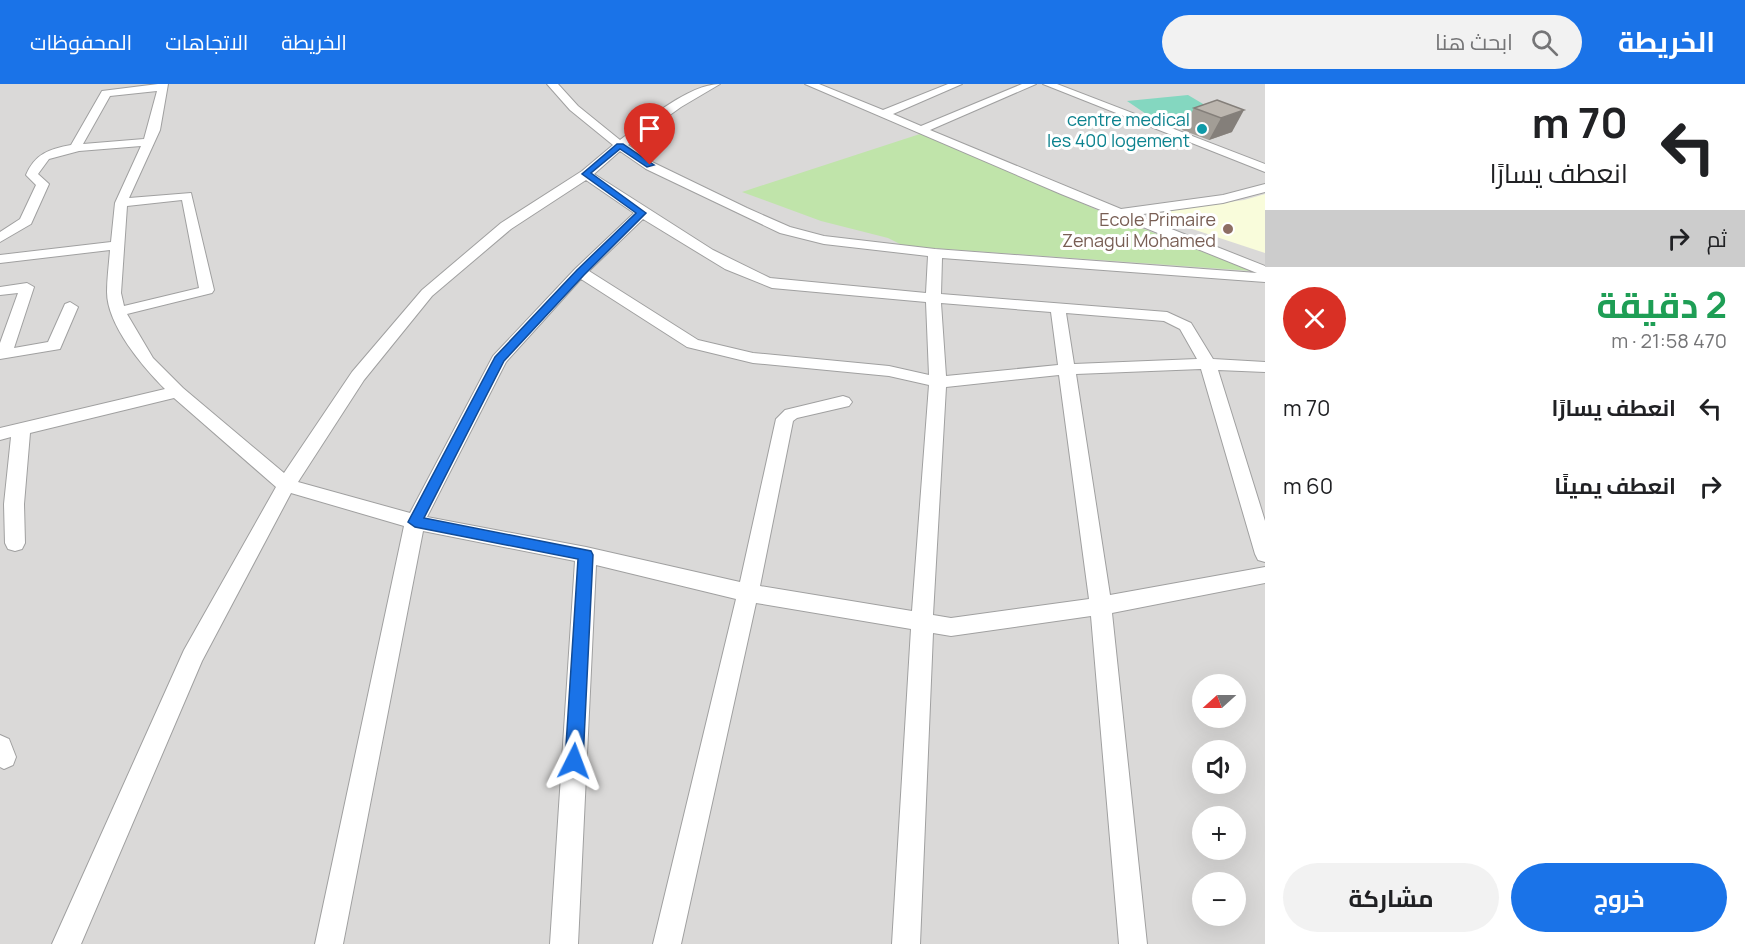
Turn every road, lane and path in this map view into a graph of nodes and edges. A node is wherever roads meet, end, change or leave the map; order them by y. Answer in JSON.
{"nodes":[{"id":1,"x":552,"y":84,"type":"edge"},
{"id":2,"x":715,"y":84,"type":"edge"},
{"id":3,"x":957,"y":84,"type":"edge"},
{"id":4,"x":1031,"y":84,"type":"edge"},
{"id":5,"x":1048,"y":84,"type":"edge"},
{"id":6,"x":815,"y":85,"type":"edge"},
{"id":7,"x":163,"y":86,"type":"edge"},
{"id":8,"x":884,"y":114,"type":"junction"},
{"id":9,"x":923,"y":129,"type":"junction"},
{"id":10,"x":148,"y":142,"type":"junction"},
{"id":11,"x":620,"y":145,"type":"junction"},
{"id":12,"x":74,"y":150,"type":"junction"},
{"id":13,"x":1265,"y":168,"type":"edge"},
{"id":14,"x":586,"y":174,"type":"junction"},
{"id":15,"x":1265,"y":188,"type":"edge"},
{"id":16,"x":121,"y":202,"type":"junction"},
{"id":17,"x":642,"y":213,"type":"junction"},
{"id":18,"x":1116,"y":214,"type":"junction"},
{"id":19,"x":0,"y":238,"type":"edge"},
{"id":20,"x":118,"y":245,"type":"junction"},
{"id":21,"x":935,"y":253,"type":"junction"},
{"id":22,"x":0,"y":259,"type":"edge"},
{"id":23,"x":1265,"y":271,"type":"edge"},
{"id":24,"x":580,"y":273,"type":"junction"},
{"id":25,"x":1265,"y":278,"type":"edge"},
{"id":26,"x":0,"y":291,"type":"edge"},
{"id":27,"x":933,"y":298,"type":"junction"},
{"id":28,"x":70,"y":307,"type":"dead end"},
{"id":29,"x":1058,"y":308,"type":"junction"},
{"id":30,"x":118,"y":312,"type":"junction"},
{"id":31,"x":1208,"y":364,"type":"junction"},
{"id":32,"x":1265,"y":367,"type":"edge"},
{"id":33,"x":1068,"y":369,"type":"junction"},
{"id":34,"x":938,"y":382,"type":"junction"},
{"id":35,"x":177,"y":392,"type":"junction"},
{"id":36,"x":843,"y":402,"type":"dead end"},
{"id":37,"x":21,"y":429,"type":"junction"},
{"id":38,"x":0,"y":434,"type":"edge"},
{"id":39,"x":286,"y":485,"type":"junction"},
{"id":40,"x":415,"y":522,"type":"junction"},
{"id":41,"x":15,"y":543,"type":"dead end"},
{"id":42,"x":1265,"y":554,"type":"edge"},
{"id":43,"x":586,"y":555,"type":"junction"},
{"id":44,"x":1265,"y":575,"type":"edge"},
{"id":45,"x":748,"y":593,"type":"junction"},
{"id":46,"x":1101,"y":606,"type":"junction"},
{"id":47,"x":922,"y":624,"type":"junction"},
{"id":48,"x":66,"y":944,"type":"edge"},
{"id":49,"x":329,"y":944,"type":"edge"},
{"id":50,"x":564,"y":944,"type":"edge"},
{"id":51,"x":667,"y":944,"type":"edge"},
{"id":52,"x":906,"y":944,"type":"edge"},
{"id":53,"x":1133,"y":944,"type":"edge"}],
"edges":[{"from":1,"to":11,"type":"street"},
{"from":2,"to":11,"type":"street"},
{"from":3,"to":8,"type":"street"},
{"from":4,"to":9,"type":"street"},
{"from":5,"to":13,"type":"street"},
{"from":6,"to":8,"type":"street"},
{"from":7,"to":10,"type":"street"},
{"from":7,"to":12,"type":"street"},
{"from":8,"to":9,"type":"street"},
{"from":9,"to":18,"type":"street"},
{"from":10,"to":12,"type":"street"},
{"from":10,"to":16,"type":"street"},
{"from":11,"to":14,"type":"street"},
{"from":11,"to":21,"type":"street"},
{"from":12,"to":19,"type":"street"},
{"from":14,"to":17,"type":"street"},
{"from":14,"to":39,"type":"street"},
{"from":15,"to":18,"type":"street"},
{"from":16,"to":20,"type":"street"},
{"from":16,"to":30,"type":"street"},
{"from":17,"to":24,"type":"street"},
{"from":17,"to":27,"type":"street"},
{"from":18,"to":23,"type":"street"},
{"from":20,"to":22,"type":"street"},
{"from":20,"to":30,"type":"street"},
{"from":21,"to":25,"type":"street"},
{"from":21,"to":27,"type":"street"},
{"from":24,"to":34,"type":"street"},
{"from":24,"to":40,"type":"street"},
{"from":26,"to":28,"type":"street"},
{"from":27,"to":29,"type":"street"},
{"from":27,"to":34,"type":"street"},
{"from":29,"to":31,"type":"street"},
{"from":29,"to":33,"type":"street"},
{"from":30,"to":35,"type":"street"},
{"from":31,"to":32,"type":"street"},
{"from":31,"to":33,"type":"street"},
{"from":31,"to":42,"type":"street"},
{"from":33,"to":34,"type":"street"},
{"from":33,"to":46,"type":"street"},
{"from":34,"to":47,"type":"street"},
{"from":35,"to":37,"type":"street"},
{"from":35,"to":39,"type":"street"},
{"from":36,"to":45,"type":"street"},
{"from":37,"to":38,"type":"street"},
{"from":37,"to":41,"type":"street"},
{"from":39,"to":40,"type":"street"},
{"from":39,"to":48,"type":"street"},
{"from":40,"to":43,"type":"street"},
{"from":40,"to":49,"type":"street"},
{"from":43,"to":45,"type":"street"},
{"from":43,"to":50,"type":"street"},
{"from":44,"to":46,"type":"street"},
{"from":45,"to":47,"type":"street"},
{"from":45,"to":51,"type":"street"},
{"from":46,"to":47,"type":"street"},
{"from":46,"to":53,"type":"street"},
{"from":47,"to":52,"type":"street"}]}
